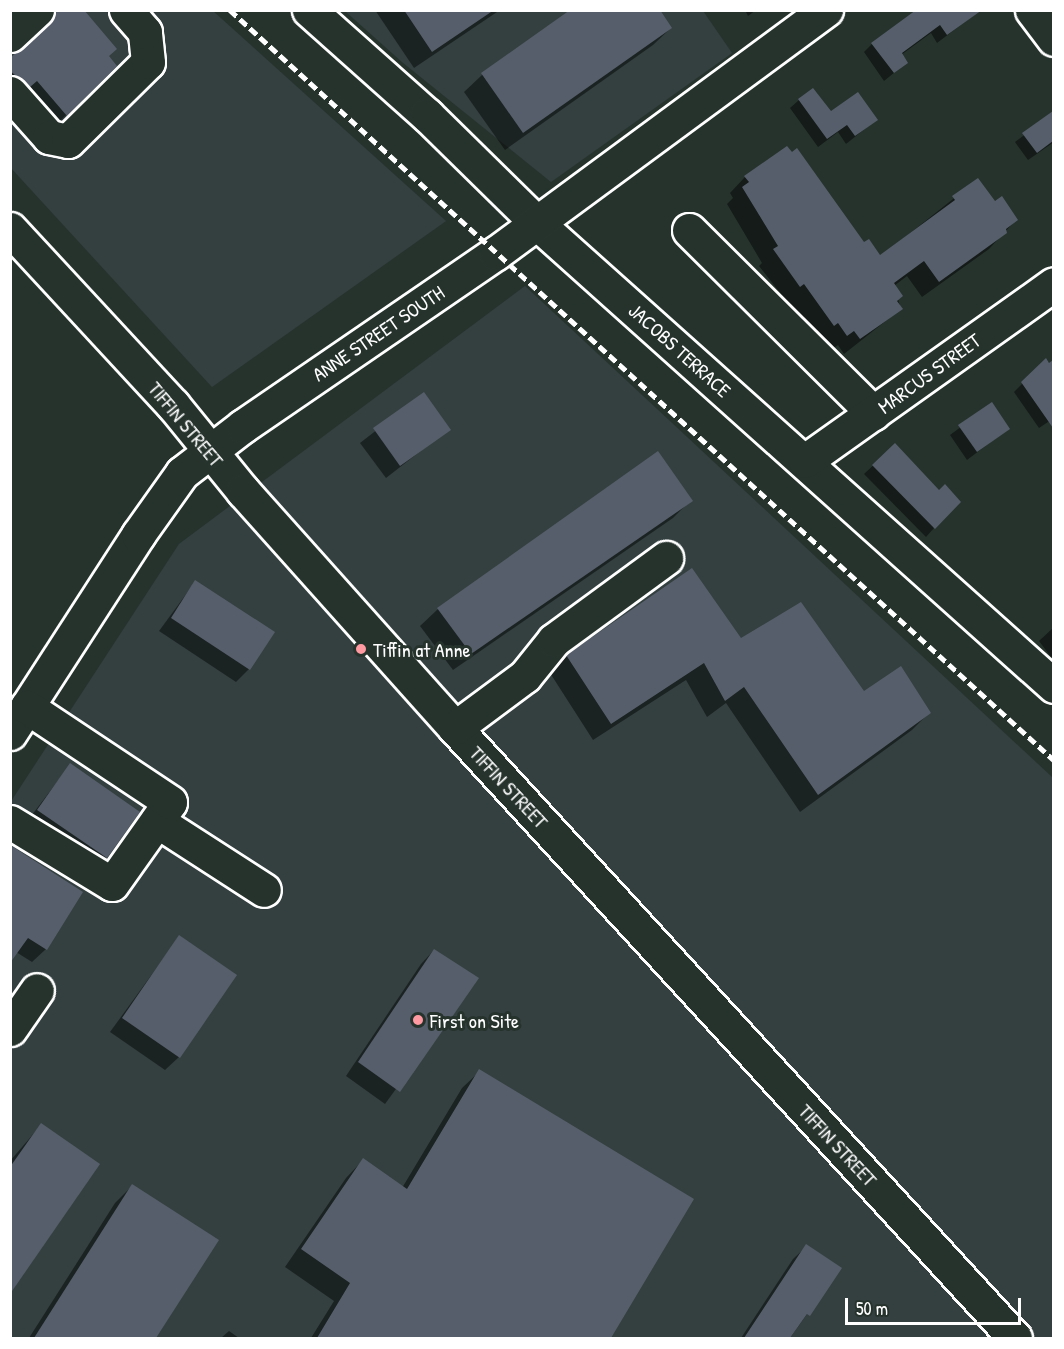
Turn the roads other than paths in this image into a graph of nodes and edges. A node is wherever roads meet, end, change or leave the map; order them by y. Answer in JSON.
{"nodes":[{"id":1,"x":37,"y":10,"type":"edge"},
{"id":2,"x":126,"y":10,"type":"edge"},
{"id":3,"x":309,"y":10,"type":"edge"},
{"id":4,"x":826,"y":10,"type":"edge"},
{"id":5,"x":1032,"y":10,"type":"edge"},
{"id":6,"x":10,"y":35,"type":"edge"},
{"id":7,"x":1053,"y":39,"type":"edge"},
{"id":8,"x":17,"y":114,"type":"edge"},
{"id":9,"x":537,"y":223,"type":"junction"},
{"id":10,"x":10,"y":229,"type":"edge"},
{"id":11,"x":689,"y":230,"type":"dead end"},
{"id":12,"x":1053,"y":284,"type":"edge"},
{"id":13,"x":873,"y":413,"type":"junction"},
{"id":14,"x":208,"y":450,"type":"junction"},
{"id":15,"x":805,"y":461,"type":"junction"},
{"id":16,"x":666,"y":558,"type":"dead end"},
{"id":17,"x":1053,"y":686,"type":"edge"},
{"id":18,"x":19,"y":720,"type":"edge"},
{"id":19,"x":455,"y":728,"type":"junction"},
{"id":20,"x":157,"y":821,"type":"junction"},
{"id":21,"x":10,"y":822,"type":"edge"},
{"id":22,"x":264,"y":890,"type":"dead end"},
{"id":23,"x":37,"y":990,"type":"dead end"},
{"id":24,"x":10,"y":1029,"type":"edge"},
{"id":25,"x":1016,"y":1338,"type":"edge"}],
"edges":[{"from":1,"to":6,"type":"street"},
{"from":2,"to":8,"type":"street"},
{"from":3,"to":9,"type":"street","name":"JACOBS TERRACE"},
{"from":4,"to":9,"type":"street","name":"ANNE STREET SOUTH"},
{"from":5,"to":7,"type":"street"},
{"from":9,"to":14,"type":"street","name":"ANNE STREET SOUTH"},
{"from":9,"to":15,"type":"street","name":"JACOBS TERRACE"},
{"from":10,"to":14,"type":"street","name":"TIFFIN STREET"},
{"from":11,"to":13,"type":"street"},
{"from":12,"to":13,"type":"street","name":"MARCUS STREET"},
{"from":13,"to":15,"type":"street","name":"MARCUS STREET"},
{"from":14,"to":18,"type":"street","name":"ANNE STREET SOUTH"},
{"from":14,"to":19,"type":"street","name":"TIFFIN STREET"},
{"from":15,"to":17,"type":"street","name":"JACOBS TERRACE"},
{"from":16,"to":19,"type":"street"},
{"from":18,"to":20,"type":"street"},
{"from":19,"to":25,"type":"street","name":"TIFFIN STREET"},
{"from":20,"to":21,"type":"street"},
{"from":20,"to":22,"type":"street"},
{"from":23,"to":24,"type":"street"}]}
